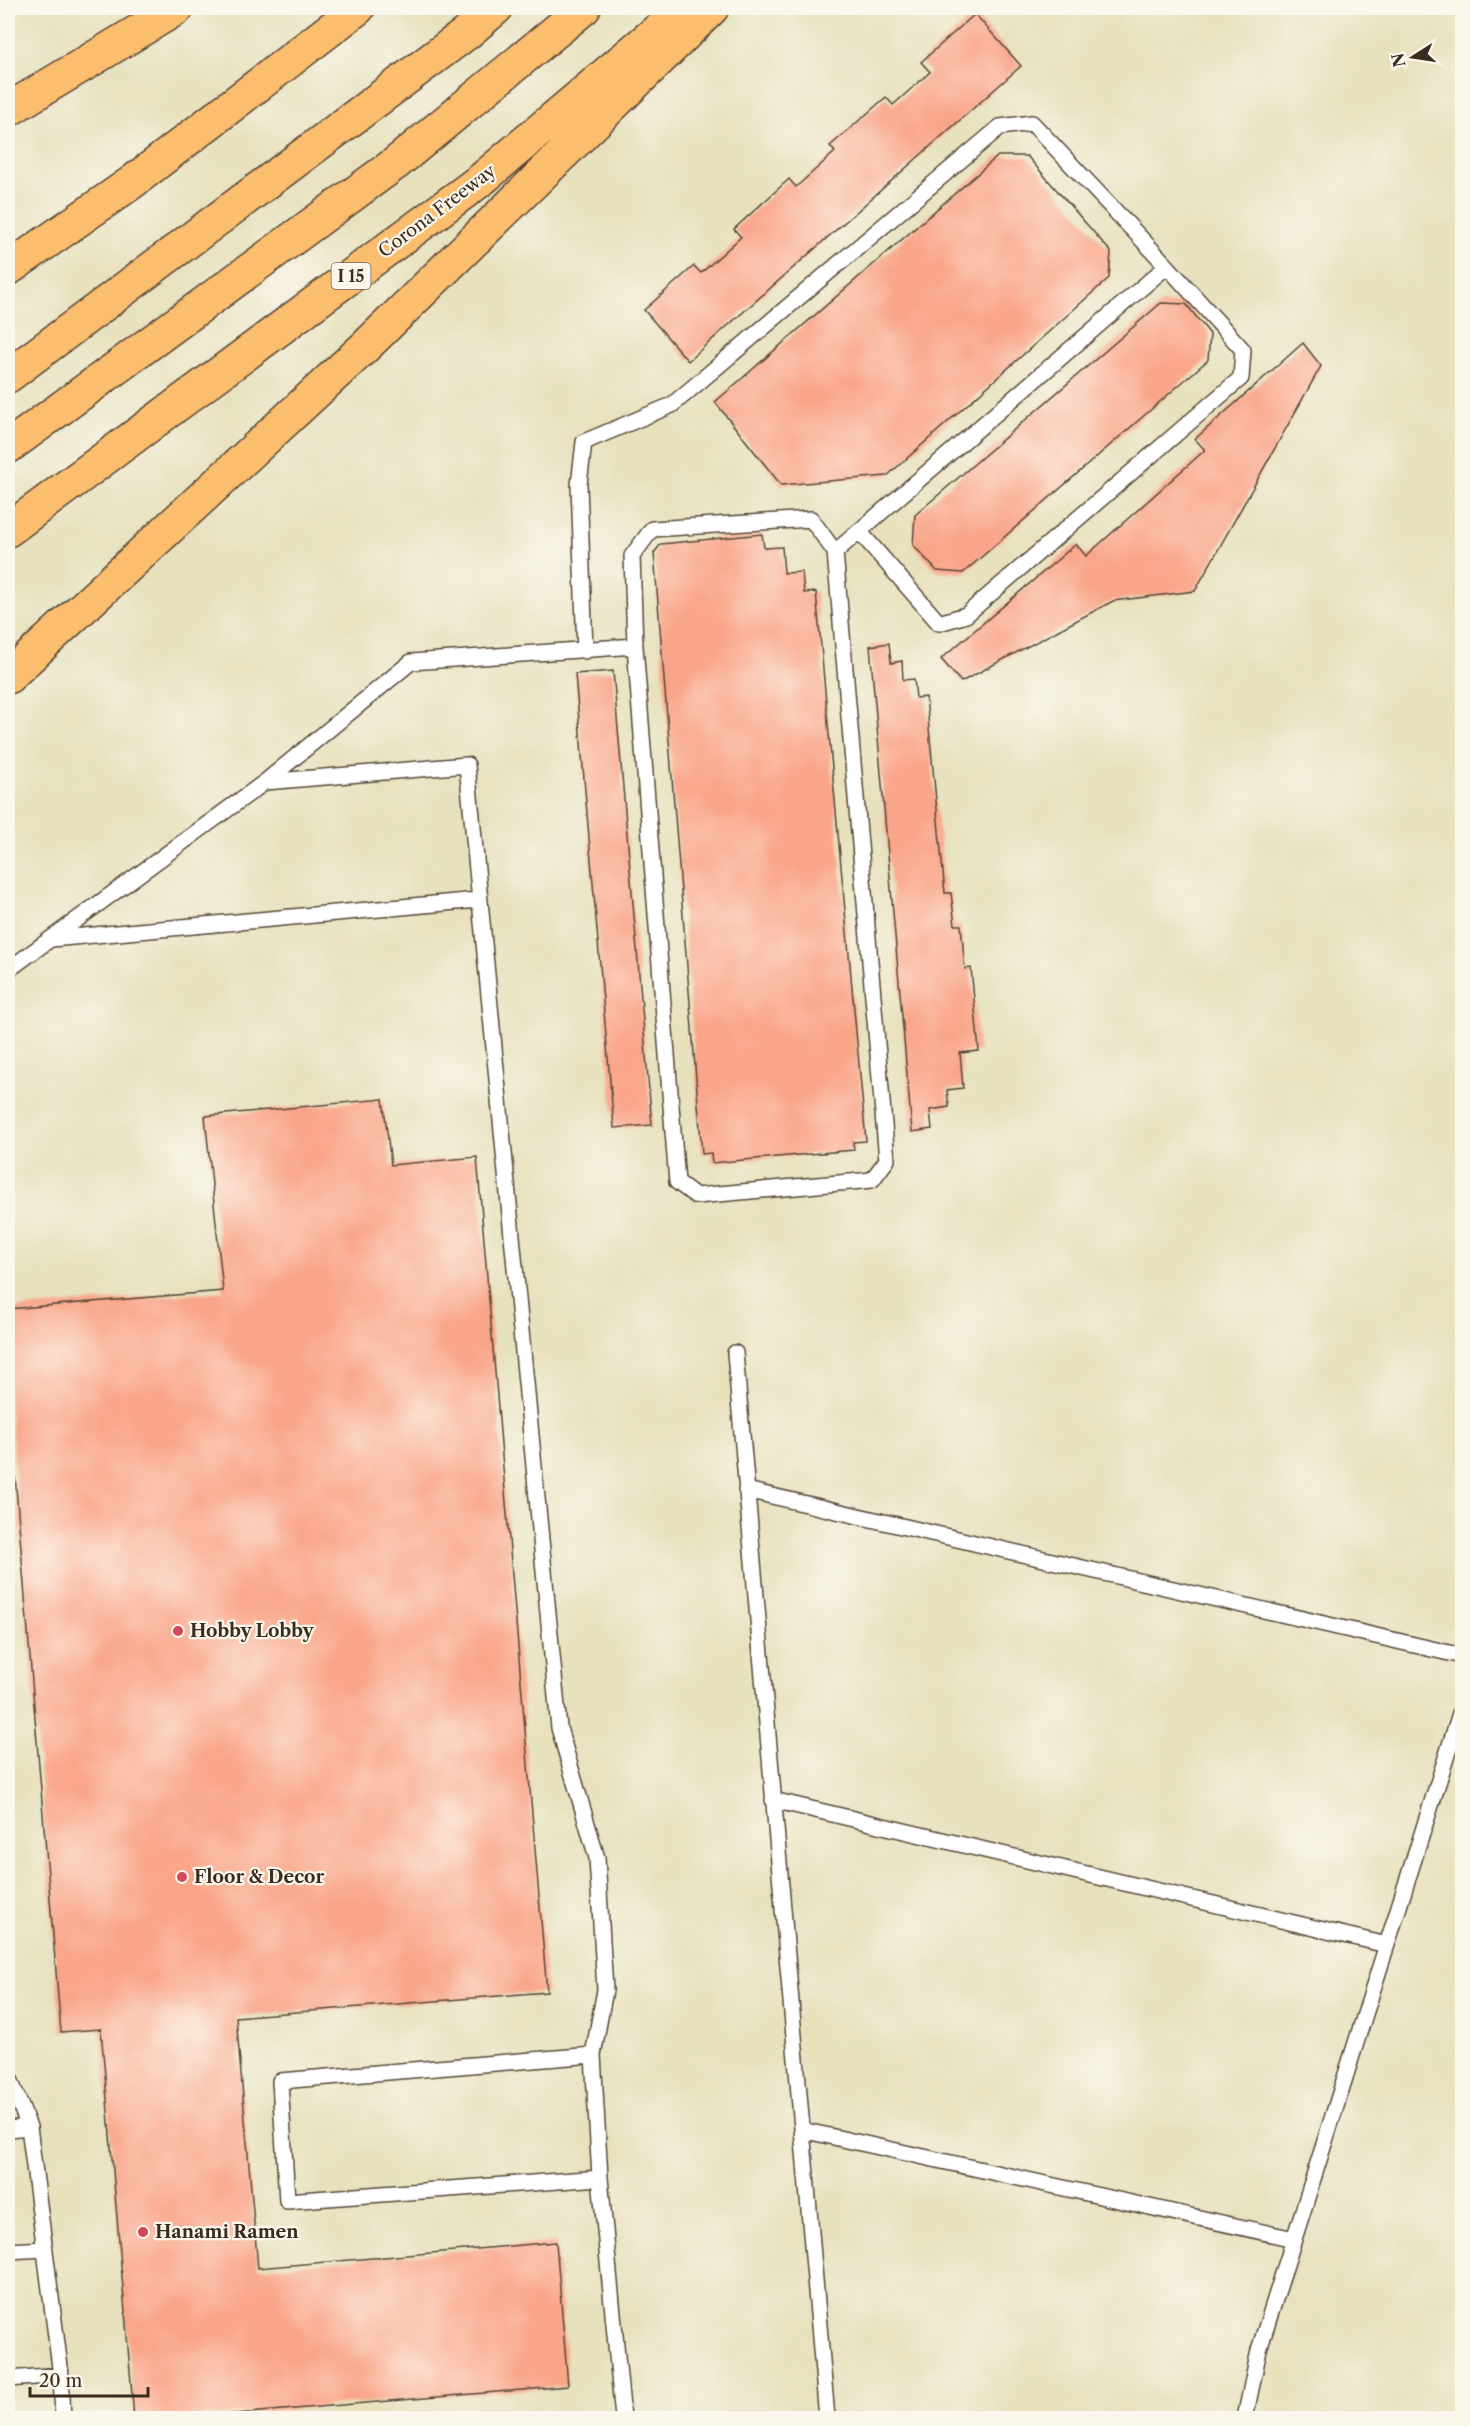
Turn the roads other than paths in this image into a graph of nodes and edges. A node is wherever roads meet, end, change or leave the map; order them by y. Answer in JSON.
{"nodes":[{"id":1,"x":177,"y":8,"type":"edge"},
{"id":2,"x":358,"y":8,"type":"edge"},
{"id":3,"x":496,"y":8,"type":"edge"},
{"id":4,"x":584,"y":8,"type":"edge"},
{"id":5,"x":684,"y":8,"type":"edge"},
{"id":6,"x":712,"y":8,"type":"edge"},
{"id":7,"x":8,"y":110,"type":"edge"},
{"id":8,"x":1167,"y":266,"type":"junction"},
{"id":9,"x":8,"y":269,"type":"edge"},
{"id":10,"x":8,"y":376,"type":"edge"},
{"id":11,"x":8,"y":447,"type":"edge"},
{"id":12,"x":8,"y":530,"type":"edge"},
{"id":13,"x":860,"y":531,"type":"junction"},
{"id":14,"x":835,"y":552,"type":"junction"},
{"id":15,"x":635,"y":646,"type":"junction"},
{"id":16,"x":585,"y":651,"type":"junction"},
{"id":17,"x":8,"y":677,"type":"edge"},
{"id":18,"x":265,"y":782,"type":"junction"},
{"id":19,"x":478,"y":900,"type":"junction"},
{"id":20,"x":50,"y":939,"type":"junction"},
{"id":21,"x":8,"y":970,"type":"edge"},
{"id":22,"x":735,"y":1353,"type":"dead end"},
{"id":23,"x":746,"y":1490,"type":"junction"},
{"id":24,"x":1462,"y":1656,"type":"edge"},
{"id":25,"x":1462,"y":1707,"type":"edge"},
{"id":26,"x":773,"y":1800,"type":"junction"},
{"id":27,"x":1387,"y":1945,"type":"junction"},
{"id":28,"x":593,"y":2055,"type":"junction"},
{"id":29,"x":8,"y":2074,"type":"edge"},
{"id":30,"x":29,"y":2127,"type":"junction"},
{"id":31,"x":8,"y":2129,"type":"edge"},
{"id":32,"x":802,"y":2130,"type":"junction"},
{"id":33,"x":600,"y":2178,"type":"junction"},
{"id":34,"x":1294,"y":2239,"type":"junction"},
{"id":35,"x":45,"y":2249,"type":"junction"},
{"id":36,"x":8,"y":2251,"type":"edge"},
{"id":37,"x":61,"y":2375,"type":"junction"},
{"id":38,"x":8,"y":2379,"type":"edge"},
{"id":39,"x":63,"y":2418,"type":"edge"},
{"id":40,"x":623,"y":2418,"type":"edge"},
{"id":41,"x":827,"y":2418,"type":"edge"},
{"id":42,"x":1245,"y":2418,"type":"edge"}],
"edges":[{"from":1,"to":7,"type":"highway"},
{"from":2,"to":9,"type":"highway"},
{"from":3,"to":10,"type":"highway"},
{"from":4,"to":11,"type":"highway"},
{"from":5,"to":12,"type":"highway","name":"Corona Freeway","number":"I 15"},
{"from":6,"to":17,"type":"highway"},
{"from":8,"to":13,"type":"lane"},
{"from":8,"to":13,"type":"lane"},
{"from":8,"to":16,"type":"lane"},
{"from":13,"to":14,"type":"lane"},
{"from":14,"to":15,"type":"lane"},
{"from":14,"to":15,"type":"lane"},
{"from":15,"to":16,"type":"lane"},
{"from":16,"to":18,"type":"lane"},
{"from":18,"to":19,"type":"lane"},
{"from":18,"to":20,"type":"lane"},
{"from":19,"to":20,"type":"lane"},
{"from":19,"to":28,"type":"lane"},
{"from":20,"to":21,"type":"lane"},
{"from":22,"to":23,"type":"lane"},
{"from":23,"to":24,"type":"lane"},
{"from":23,"to":26,"type":"lane"},
{"from":25,"to":27,"type":"lane"},
{"from":26,"to":27,"type":"lane"},
{"from":26,"to":32,"type":"lane"},
{"from":27,"to":34,"type":"lane"},
{"from":28,"to":33,"type":"lane"},
{"from":28,"to":33,"type":"lane"},
{"from":29,"to":30,"type":"lane"},
{"from":30,"to":31,"type":"lane"},
{"from":30,"to":35,"type":"lane"},
{"from":32,"to":34,"type":"lane"},
{"from":32,"to":41,"type":"lane"},
{"from":33,"to":40,"type":"lane"},
{"from":34,"to":42,"type":"lane"},
{"from":35,"to":36,"type":"lane"},
{"from":35,"to":37,"type":"lane"},
{"from":37,"to":38,"type":"lane"},
{"from":37,"to":39,"type":"lane"}]}
